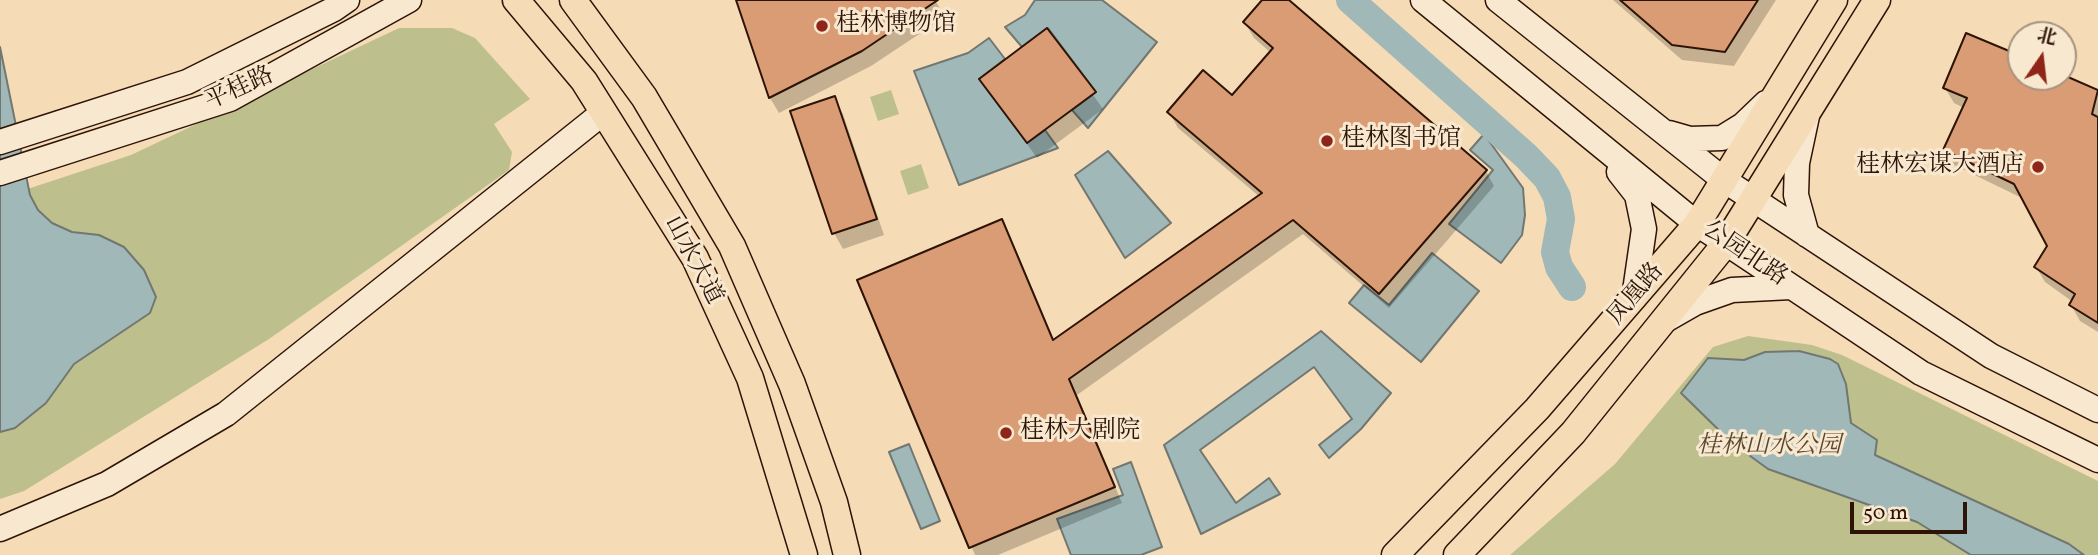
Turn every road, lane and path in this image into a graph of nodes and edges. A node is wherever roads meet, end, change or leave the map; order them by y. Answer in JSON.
{"nodes":[{"id":1,"x":347,"y":0,"type":"edge"},
{"id":2,"x":409,"y":0,"type":"edge"},
{"id":3,"x":516,"y":0,"type":"edge"},
{"id":4,"x":573,"y":0,"type":"edge"},
{"id":5,"x":1423,"y":0,"type":"edge"},
{"id":6,"x":1498,"y":0,"type":"edge"},
{"id":7,"x":1834,"y":0,"type":"edge"},
{"id":8,"x":1877,"y":0,"type":"edge"},
{"id":9,"x":1777,"y":93,"type":"junction"},
{"id":10,"x":604,"y":112,"type":"junction"},
{"id":11,"x":1807,"y":112,"type":"junction"},
{"id":12,"x":1663,"y":131,"type":"junction"},
{"id":13,"x":1595,"y":141,"type":"junction"},
{"id":14,"x":0,"y":142,"type":"edge"},
{"id":15,"x":0,"y":173,"type":"edge"},
{"id":16,"x":1724,"y":180,"type":"junction"},
{"id":17,"x":1753,"y":200,"type":"junction"},
{"id":18,"x":1697,"y":224,"type":"junction"},
{"id":19,"x":1807,"y":235,"type":"junction"},
{"id":20,"x":1726,"y":243,"type":"junction"},
{"id":21,"x":1791,"y":287,"type":"junction"},
{"id":22,"x":1634,"y":298,"type":"junction"},
{"id":23,"x":1663,"y":321,"type":"junction"},
{"id":24,"x":2098,"y":410,"type":"edge"},
{"id":25,"x":2098,"y":460,"type":"edge"},
{"id":26,"x":0,"y":529,"type":"edge"},
{"id":27,"x":804,"y":555,"type":"edge"},
{"id":28,"x":847,"y":555,"type":"edge"},
{"id":29,"x":1395,"y":555,"type":"edge"},
{"id":30,"x":1457,"y":555,"type":"edge"}],
"edges":[{"from":1,"to":14,"type":"main road"},
{"from":2,"to":15,"type":"main road","name":"平桂路"},
{"from":3,"to":10,"type":"main road","name":"山水大道"},
{"from":4,"to":28,"type":"main road","name":"山水大道"},
{"from":5,"to":13,"type":"main road","name":"公园北路"},
{"from":6,"to":12,"type":"main road","name":"公园北路"},
{"from":7,"to":9,"type":"main road","name":"凤凰路"},
{"from":8,"to":11,"type":"main road","name":"凤凰路"},
{"from":9,"to":12,"type":"main road"},
{"from":9,"to":16,"type":"main road","name":"凤凰路"},
{"from":10,"to":26,"type":"main road"},
{"from":10,"to":27,"type":"main road","name":"山水大道"},
{"from":11,"to":17,"type":"main road","name":"凤凰路"},
{"from":11,"to":19,"type":"main road"},
{"from":12,"to":16,"type":"main road","name":"公园北路"},
{"from":13,"to":18,"type":"main road","name":"公园北路"},
{"from":13,"to":22,"type":"main road"},
{"from":16,"to":17,"type":"main road","name":"公园北路"},
{"from":16,"to":18,"type":"main road","name":"凤凰路"},
{"from":17,"to":19,"type":"main road","name":"公园北路"},
{"from":17,"to":20,"type":"main road","name":"凤凰路"},
{"from":18,"to":20,"type":"main road","name":"公园北路"},
{"from":18,"to":22,"type":"main road","name":"凤凰路"},
{"from":19,"to":24,"type":"main road","name":"公园北路"},
{"from":20,"to":21,"type":"main road","name":"公园北路"},
{"from":20,"to":23,"type":"main road","name":"凤凰路"},
{"from":21,"to":23,"type":"main road"},
{"from":21,"to":25,"type":"main road","name":"公园北路"},
{"from":22,"to":29,"type":"main road","name":"凤凰路"},
{"from":23,"to":30,"type":"main road","name":"凤凰路"}]}
